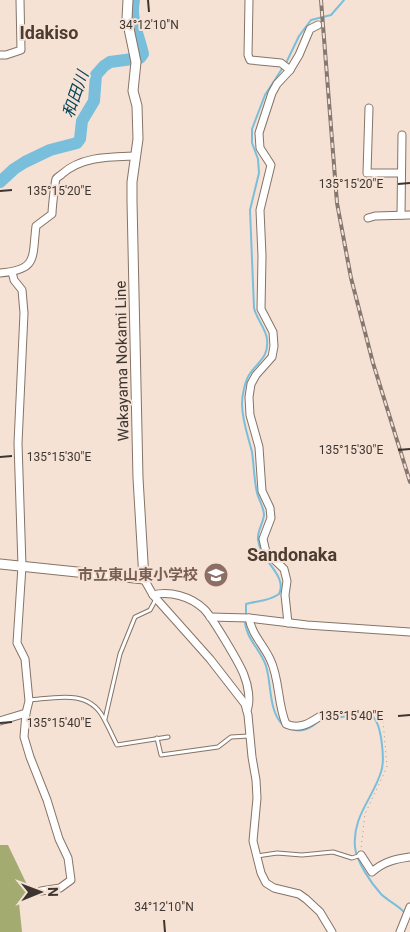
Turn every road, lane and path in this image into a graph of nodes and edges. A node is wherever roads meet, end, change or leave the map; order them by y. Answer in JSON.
{"nodes":[{"id":1,"x":20,"y":0,"type":"edge"},
{"id":2,"x":128,"y":0,"type":"edge"},
{"id":3,"x":249,"y":0,"type":"edge"},
{"id":4,"x":318,"y":25,"type":"dead end"},
{"id":5,"x":0,"y":55,"type":"edge"},
{"id":6,"x":290,"y":70,"type":"junction"},
{"id":7,"x":369,"y":108,"type":"dead end"},
{"id":8,"x":402,"y":135,"type":"dead end"},
{"id":9,"x":136,"y":156,"type":"junction"},
{"id":10,"x":401,"y":173,"type":"junction"},
{"id":11,"x":401,"y":215,"type":"junction"},
{"id":12,"x":410,"y":215,"type":"edge"},
{"id":13,"x":368,"y":218,"type":"dead end"},
{"id":14,"x":12,"y":272,"type":"junction"},
{"id":15,"x":0,"y":273,"type":"edge"},
{"id":16,"x":0,"y":564,"type":"edge"},
{"id":17,"x":22,"y":566,"type":"junction"},
{"id":18,"x":144,"y":579,"type":"junction"},
{"id":19,"x":155,"y":597,"type":"junction"},
{"id":20,"x":210,"y":617,"type":"junction"},
{"id":21,"x":249,"y":618,"type":"junction"},
{"id":22,"x":288,"y":623,"type":"junction"},
{"id":23,"x":410,"y":632,"type":"edge"},
{"id":24,"x":29,"y":700,"type":"junction"},
{"id":25,"x":247,"y":710,"type":"junction"},
{"id":26,"x":26,"y":713,"type":"junction"},
{"id":27,"x":322,"y":715,"type":"joint"},
{"id":28,"x":105,"y":719,"type":"junction"},
{"id":29,"x":0,"y":721,"type":"edge"},
{"id":30,"x":250,"y":736,"type":"junction"},
{"id":31,"x":168,"y":737,"type":"dead end"},
{"id":32,"x":157,"y":738,"type":"junction"},
{"id":33,"x":361,"y":855,"type":"junction"},
{"id":34,"x":256,"y":856,"type":"junction"},
{"id":35,"x":410,"y":857,"type":"edge"},
{"id":36,"x":41,"y":891,"type":"dead end"},
{"id":37,"x":410,"y":907,"type":"edge"},
{"id":38,"x":332,"y":932,"type":"edge"},
{"id":39,"x":400,"y":932,"type":"edge"}],
"edges":[{"from":1,"to":5,"type":"street"},
{"from":2,"to":9,"type":"main road","name":"Wakayama Nokami Line"},
{"from":3,"to":6,"type":"street"},
{"from":4,"to":6,"type":"street"},
{"from":6,"to":22,"type":"street"},
{"from":7,"to":10,"type":"street"},
{"from":8,"to":10,"type":"street"},
{"from":9,"to":14,"type":"street"},
{"from":9,"to":18,"type":"main road","name":"Wakayama Nokami Line"},
{"from":10,"to":11,"type":"street"},
{"from":11,"to":12,"type":"street"},
{"from":11,"to":13,"type":"street"},
{"from":14,"to":15,"type":"street"},
{"from":14,"to":17,"type":"street"},
{"from":16,"to":17,"type":"main road"},
{"from":17,"to":18,"type":"main road"},
{"from":17,"to":24,"type":"street"},
{"from":18,"to":19,"type":"street"},
{"from":19,"to":20,"type":"street"},
{"from":19,"to":25,"type":"street"},
{"from":19,"to":28,"type":"lane"},
{"from":20,"to":21,"type":"street"},
{"from":20,"to":25,"type":"street"},
{"from":21,"to":22,"type":"street"},
{"from":21,"to":27,"type":"street"},
{"from":22,"to":23,"type":"street"},
{"from":24,"to":26,"type":"street"},
{"from":24,"to":28,"type":"lane"},
{"from":25,"to":30,"type":"street"},
{"from":26,"to":29,"type":"street"},
{"from":26,"to":36,"type":"street"},
{"from":27,"to":33,"type":"path"},
{"from":28,"to":32,"type":"lane"},
{"from":30,"to":32,"type":"lane"},
{"from":30,"to":34,"type":"street"},
{"from":31,"to":32,"type":"lane"},
{"from":33,"to":34,"type":"lane"},
{"from":33,"to":35,"type":"street"},
{"from":34,"to":38,"type":"street"},
{"from":37,"to":39,"type":"street"}]}
